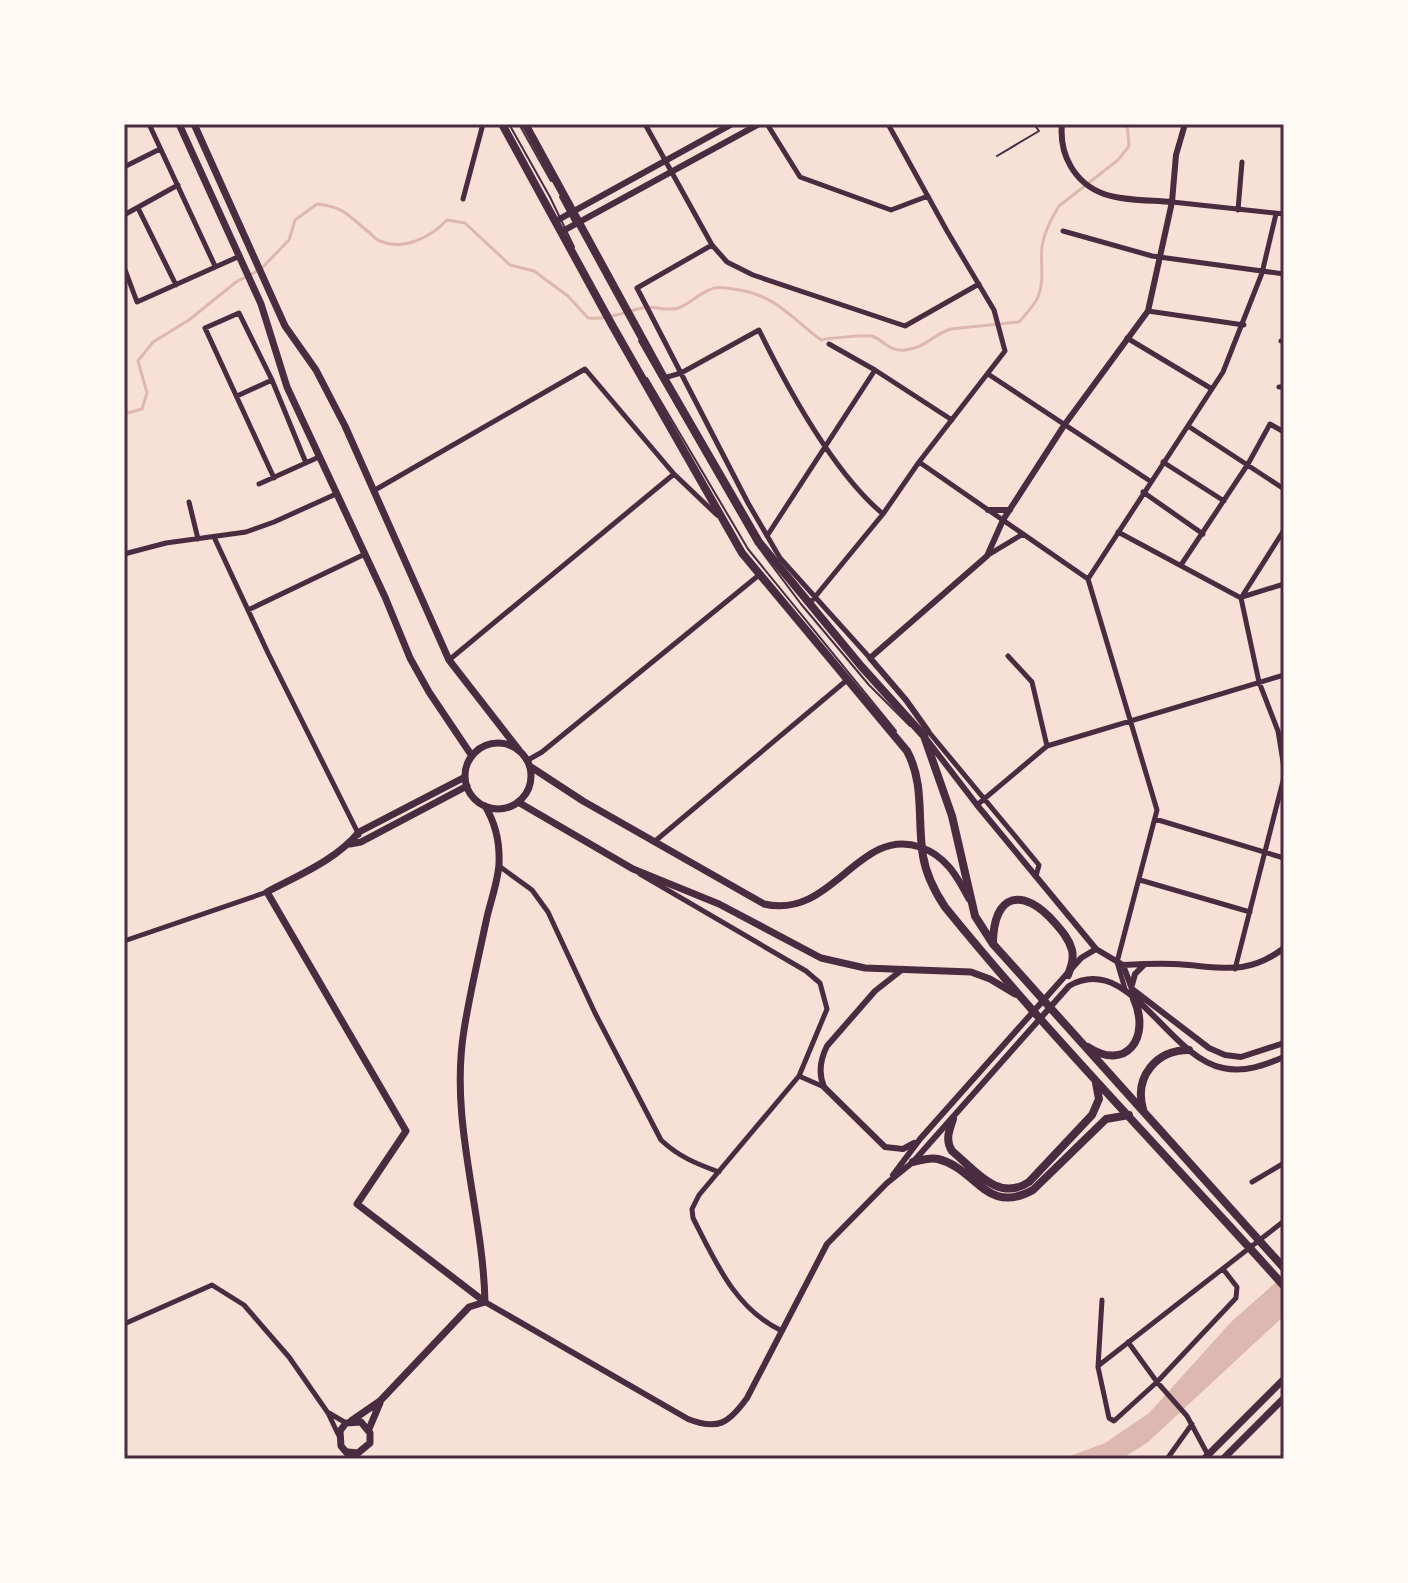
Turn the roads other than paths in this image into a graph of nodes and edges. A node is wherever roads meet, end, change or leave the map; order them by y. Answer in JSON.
{"nodes":[{"id":1,"x":149,"y":124,"type":"edge"},
{"id":2,"x":179,"y":124,"type":"edge"},
{"id":3,"x":194,"y":124,"type":"edge"},
{"id":4,"x":483,"y":124,"type":"edge"},
{"id":5,"x":502,"y":124,"type":"edge"},
{"id":6,"x":509,"y":124,"type":"edge"},
{"id":7,"x":522,"y":124,"type":"edge"},
{"id":8,"x":645,"y":124,"type":"edge"},
{"id":9,"x":732,"y":124,"type":"edge"},
{"id":10,"x":759,"y":124,"type":"edge"},
{"id":11,"x":767,"y":124,"type":"edge"},
{"id":12,"x":888,"y":124,"type":"edge"},
{"id":13,"x":1034,"y":124,"type":"edge"},
{"id":14,"x":1062,"y":124,"type":"edge"},
{"id":15,"x":1185,"y":124,"type":"edge"},
{"id":16,"x":160,"y":149,"type":"junction"},
{"id":17,"x":997,"y":156,"type":"dead end"},
{"id":18,"x":1242,"y":162,"type":"dead end"},
{"id":19,"x":666,"y":163,"type":"junction"},
{"id":20,"x":124,"y":167,"type":"edge"},
{"id":21,"x":671,"y":173,"type":"junction"},
{"id":22,"x":178,"y":185,"type":"junction"},
{"id":23,"x":928,"y":196,"type":"junction"},
{"id":24,"x":463,"y":199,"type":"dead end"},
{"id":25,"x":1172,"y":202,"type":"junction"},
{"id":26,"x":138,"y":208,"type":"junction"},
{"id":27,"x":1238,"y":210,"type":"junction"},
{"id":28,"x":572,"y":213,"type":"junction"},
{"id":29,"x":1276,"y":214,"type":"junction"},
{"id":30,"x":1284,"y":214,"type":"edge"},
{"id":31,"x":124,"y":215,"type":"edge"},
{"id":32,"x":558,"y":220,"type":"junction"},
{"id":33,"x":577,"y":222,"type":"junction"},
{"id":34,"x":563,"y":230,"type":"junction"},
{"id":35,"x":1063,"y":231,"type":"dead end"},
{"id":36,"x":712,"y":245,"type":"junction"},
{"id":37,"x":1160,"y":257,"type":"junction"},
{"id":38,"x":241,"y":260,"type":"junction"},
{"id":39,"x":215,"y":266,"type":"junction"},
{"id":40,"x":124,"y":267,"type":"edge"},
{"id":41,"x":1262,"y":273,"type":"junction"},
{"id":42,"x":1284,"y":274,"type":"edge"},
{"id":43,"x":979,"y":284,"type":"junction"},
{"id":44,"x":176,"y":285,"type":"junction"},
{"id":45,"x":1148,"y":311,"type":"junction"},
{"id":46,"x":629,"y":318,"type":"junction"},
{"id":47,"x":614,"y":325,"type":"junction"},
{"id":48,"x":1244,"y":325,"type":"junction"},
{"id":49,"x":1126,"y":337,"type":"junction"},
{"id":50,"x":829,"y":344,"type":"dead end"},
{"id":51,"x":875,"y":370,"type":"junction"},
{"id":52,"x":681,"y":373,"type":"junction"},
{"id":53,"x":987,"y":373,"type":"junction"},
{"id":54,"x":664,"y":378,"type":"junction"},
{"id":55,"x":272,"y":380,"type":"junction"},
{"id":56,"x":1212,"y":389,"type":"junction"},
{"id":57,"x":237,"y":396,"type":"junction"},
{"id":58,"x":952,"y":420,"type":"junction"},
{"id":59,"x":1065,"y":424,"type":"junction"},
{"id":60,"x":1188,"y":426,"type":"junction"},
{"id":61,"x":1284,"y":432,"type":"edge"},
{"id":62,"x":825,"y":446,"type":"junction"},
{"id":63,"x":319,"y":457,"type":"junction"},
{"id":64,"x":919,"y":462,"type":"junction"},
{"id":65,"x":1163,"y":462,"type":"junction"},
{"id":66,"x":306,"y":463,"type":"junction"},
{"id":67,"x":1248,"y":464,"type":"junction"},
{"id":68,"x":674,"y":474,"type":"junction"},
{"id":69,"x":274,"y":478,"type":"junction"},
{"id":70,"x":1150,"y":481,"type":"junction"},
{"id":71,"x":259,"y":484,"type":"dead end"},
{"id":72,"x":1284,"y":489,"type":"edge"},
{"id":73,"x":375,"y":490,"type":"junction"},
{"id":74,"x":1143,"y":492,"type":"junction"},
{"id":75,"x":336,"y":494,"type":"junction"},
{"id":76,"x":1224,"y":501,"type":"junction"},
{"id":77,"x":189,"y":502,"type":"dead end"},
{"id":78,"x":988,"y":510,"type":"junction"},
{"id":79,"x":1010,"y":510,"type":"junction"},
{"id":80,"x":883,"y":514,"type":"junction"},
{"id":81,"x":721,"y":519,"type":"junction"},
{"id":82,"x":1003,"y":520,"type":"junction"},
{"id":83,"x":1284,"y":530,"type":"edge"},
{"id":84,"x":1118,"y":532,"type":"junction"},
{"id":85,"x":1023,"y":534,"type":"junction"},
{"id":86,"x":1203,"y":534,"type":"junction"},
{"id":87,"x":767,"y":536,"type":"junction"},
{"id":88,"x":214,"y":537,"type":"junction"},
{"id":89,"x":198,"y":539,"type":"junction"},
{"id":90,"x":124,"y":554,"type":"edge"},
{"id":91,"x":365,"y":554,"type":"junction"},
{"id":92,"x":987,"y":556,"type":"junction"},
{"id":93,"x":1181,"y":565,"type":"junction"},
{"id":94,"x":759,"y":575,"type":"junction"},
{"id":95,"x":1088,"y":579,"type":"junction"},
{"id":96,"x":1284,"y":584,"type":"edge"},
{"id":97,"x":816,"y":596,"type":"junction"},
{"id":98,"x":1241,"y":598,"type":"junction"},
{"id":99,"x":810,"y":605,"type":"junction"},
{"id":100,"x":248,"y":610,"type":"junction"},
{"id":101,"x":1008,"y":656,"type":"dead end"},
{"id":102,"x":870,"y":658,"type":"junction"},
{"id":103,"x":449,"y":660,"type":"junction"},
{"id":104,"x":1284,"y":675,"type":"edge"},
{"id":105,"x":847,"y":680,"type":"junction"},
{"id":106,"x":1259,"y":682,"type":"junction"},
{"id":107,"x":1131,"y":720,"type":"junction"},
{"id":108,"x":1281,"y":730,"type":"edge"},
{"id":109,"x":926,"y":733,"type":"junction"},
{"id":110,"x":902,"y":743,"type":"junction"},
{"id":111,"x":1047,"y":746,"type":"junction"},
{"id":112,"x":519,"y":750,"type":"junction"},
{"id":113,"x":472,"y":756,"type":"junction"},
{"id":114,"x":529,"y":763,"type":"junction"},
{"id":115,"x":1284,"y":768,"type":"edge"},
{"id":116,"x":1284,"y":777,"type":"edge"},
{"id":117,"x":466,"y":782,"type":"junction"},
{"id":118,"x":1282,"y":797,"type":"edge"},
{"id":119,"x":983,"y":799,"type":"junction"},
{"id":120,"x":518,"y":802,"type":"junction"},
{"id":121,"x":977,"y":805,"type":"junction"},
{"id":122,"x":485,"y":806,"type":"junction"},
{"id":123,"x":1155,"y":819,"type":"junction"},
{"id":124,"x":359,"y":832,"type":"junction"},
{"id":125,"x":361,"y":842,"type":"junction"},
{"id":126,"x":653,"y":842,"type":"junction"},
{"id":127,"x":348,"y":845,"type":"junction"},
{"id":128,"x":1265,"y":852,"type":"junction"},
{"id":129,"x":1284,"y":858,"type":"edge"},
{"id":130,"x":499,"y":866,"type":"junction"},
{"id":131,"x":633,"y":869,"type":"junction"},
{"id":132,"x":1036,"y":877,"type":"junction"},
{"id":133,"x":1139,"y":880,"type":"junction"},
{"id":134,"x":267,"y":892,"type":"junction"},
{"id":135,"x":970,"y":901,"type":"junction"},
{"id":136,"x":1250,"y":912,"type":"junction"},
{"id":137,"x":124,"y":941,"type":"edge"},
{"id":138,"x":993,"y":944,"type":"junction"},
{"id":139,"x":1284,"y":948,"type":"edge"},
{"id":140,"x":1096,"y":949,"type":"junction"},
{"id":141,"x":1120,"y":963,"type":"junction"},
{"id":142,"x":1146,"y":964,"type":"junction"},
{"id":143,"x":903,"y":969,"type":"junction"},
{"id":144,"x":1235,"y":970,"type":"junction"},
{"id":145,"x":1068,"y":975,"type":"junction"},
{"id":146,"x":1128,"y":989,"type":"junction"},
{"id":147,"x":1020,"y":998,"type":"junction"},
{"id":148,"x":1134,"y":999,"type":"junction"},
{"id":149,"x":1063,"y":1024,"type":"junction"},
{"id":150,"x":1026,"y":1028,"type":"junction"},
{"id":151,"x":1284,"y":1043,"type":"edge"},
{"id":152,"x":1189,"y":1050,"type":"junction"},
{"id":153,"x":1284,"y":1057,"type":"edge"},
{"id":154,"x":799,"y":1076,"type":"junction"},
{"id":155,"x":1095,"y":1082,"type":"junction"},
{"id":156,"x":824,"y":1087,"type":"junction"},
{"id":157,"x":1143,"y":1110,"type":"junction"},
{"id":158,"x":1129,"y":1115,"type":"junction"},
{"id":159,"x":953,"y":1119,"type":"junction"},
{"id":160,"x":920,"y":1139,"type":"junction"},
{"id":161,"x":913,"y":1162,"type":"junction"},
{"id":162,"x":1284,"y":1163,"type":"edge"},
{"id":163,"x":719,"y":1172,"type":"junction"},
{"id":164,"x":1252,"y":1182,"type":"dead end"},
{"id":165,"x":887,"y":1183,"type":"junction"},
{"id":166,"x":1284,"y":1221,"type":"edge"},
{"id":167,"x":1284,"y":1268,"type":"edge"},
{"id":168,"x":1223,"y":1269,"type":"junction"},
{"id":169,"x":1284,"y":1286,"type":"edge"},
{"id":170,"x":1102,"y":1300,"type":"dead end"},
{"id":171,"x":485,"y":1302,"type":"junction"},
{"id":172,"x":124,"y":1324,"type":"edge"},
{"id":173,"x":782,"y":1331,"type":"junction"},
{"id":174,"x":1128,"y":1342,"type":"junction"},
{"id":175,"x":1098,"y":1367,"type":"junction"},
{"id":176,"x":1284,"y":1379,"type":"edge"},
{"id":177,"x":1157,"y":1382,"type":"junction"},
{"id":178,"x":1284,"y":1398,"type":"edge"},
{"id":179,"x":380,"y":1401,"type":"junction"},
{"id":180,"x":328,"y":1413,"type":"junction"},
{"id":181,"x":348,"y":1422,"type":"junction"},
{"id":182,"x":1192,"y":1424,"type":"junction"},
{"id":183,"x":369,"y":1429,"type":"junction"},
{"id":184,"x":339,"y":1436,"type":"junction"},
{"id":185,"x":367,"y":1448,"type":"junction"},
{"id":186,"x":350,"y":1456,"type":"edge"},
{"id":187,"x":1206,"y":1458,"type":"edge"},
{"id":188,"x":366,"y":1459,"type":"edge"},
{"id":189,"x":1167,"y":1459,"type":"edge"},
{"id":190,"x":1223,"y":1459,"type":"edge"}],
"edges":[{"from":1,"to":16,"type":"street"},
{"from":2,"to":38,"type":"main road"},
{"from":3,"to":73,"type":"main road"},
{"from":4,"to":24,"type":"street"},
{"from":5,"to":32,"type":"main road"},
{"from":6,"to":32,"type":"lane"},
{"from":7,"to":28,"type":"main road"},
{"from":8,"to":19,"type":"street"},
{"from":9,"to":19,"type":"street"},
{"from":10,"to":21,"type":"street"},
{"from":11,"to":23,"type":"street"},
{"from":12,"to":23,"type":"street"},
{"from":13,"to":17,"type":"lane"},
{"from":14,"to":25,"type":"street"},
{"from":15,"to":25,"type":"street"},
{"from":16,"to":20,"type":"street"},
{"from":16,"to":22,"type":"street"},
{"from":18,"to":27,"type":"street"},
{"from":19,"to":21,"type":"street"},
{"from":19,"to":28,"type":"street"},
{"from":21,"to":33,"type":"street"},
{"from":21,"to":36,"type":"street"},
{"from":22,"to":26,"type":"street"},
{"from":22,"to":39,"type":"street"},
{"from":23,"to":43,"type":"street"},
{"from":25,"to":27,"type":"street"},
{"from":25,"to":37,"type":"street"},
{"from":26,"to":31,"type":"street"},
{"from":26,"to":44,"type":"street"},
{"from":27,"to":29,"type":"street"},
{"from":28,"to":32,"type":"street"},
{"from":28,"to":33,"type":"main road"},
{"from":29,"to":30,"type":"street"},
{"from":29,"to":41,"type":"street"},
{"from":32,"to":34,"type":"main road"},
{"from":33,"to":34,"type":"street"},
{"from":33,"to":46,"type":"main road"},
{"from":34,"to":47,"type":"main road"},
{"from":35,"to":37,"type":"street"},
{"from":36,"to":43,"type":"street"},
{"from":36,"to":52,"type":"street"},
{"from":37,"to":41,"type":"street"},
{"from":37,"to":45,"type":"street"},
{"from":38,"to":39,"type":"street"},
{"from":38,"to":63,"type":"main road"},
{"from":39,"to":44,"type":"street"},
{"from":40,"to":44,"type":"street"},
{"from":41,"to":42,"type":"street"},
{"from":41,"to":48,"type":"street"},
{"from":43,"to":53,"type":"street"},
{"from":45,"to":48,"type":"street"},
{"from":45,"to":49,"type":"street"},
{"from":46,"to":54,"type":"main road"},
{"from":46,"to":109,"type":"lane"},
{"from":47,"to":81,"type":"main road"},
{"from":47,"to":110,"type":"lane"},
{"from":48,"to":56,"type":"street"},
{"from":49,"to":56,"type":"street"},
{"from":49,"to":59,"type":"street"},
{"from":50,"to":51,"type":"street"},
{"from":51,"to":58,"type":"street"},
{"from":51,"to":62,"type":"street"},
{"from":52,"to":54,"type":"street"},
{"from":52,"to":62,"type":"street"},
{"from":52,"to":87,"type":"street"},
{"from":53,"to":58,"type":"street"},
{"from":53,"to":59,"type":"street"},
{"from":54,"to":99,"type":"main road"},
{"from":55,"to":57,"type":"street"},
{"from":55,"to":57,"type":"street"},
{"from":55,"to":66,"type":"street"},
{"from":56,"to":60,"type":"street"},
{"from":57,"to":69,"type":"street"},
{"from":58,"to":64,"type":"street"},
{"from":59,"to":70,"type":"street"},
{"from":59,"to":79,"type":"street"},
{"from":60,"to":65,"type":"street"},
{"from":60,"to":67,"type":"street"},
{"from":61,"to":67,"type":"street"},
{"from":62,"to":80,"type":"street"},
{"from":62,"to":87,"type":"street"},
{"from":63,"to":66,"type":"street"},
{"from":63,"to":75,"type":"main road"},
{"from":64,"to":78,"type":"street"},
{"from":64,"to":80,"type":"street"},
{"from":65,"to":70,"type":"street"},
{"from":65,"to":76,"type":"street"},
{"from":66,"to":69,"type":"street"},
{"from":67,"to":72,"type":"street"},
{"from":67,"to":76,"type":"street"},
{"from":68,"to":73,"type":"street"},
{"from":68,"to":81,"type":"street"},
{"from":68,"to":103,"type":"street"},
{"from":69,"to":71,"type":"street"},
{"from":70,"to":74,"type":"street"},
{"from":73,"to":103,"type":"main road"},
{"from":74,"to":84,"type":"street"},
{"from":74,"to":86,"type":"street"},
{"from":75,"to":88,"type":"street"},
{"from":75,"to":91,"type":"main road"},
{"from":76,"to":86,"type":"street"},
{"from":77,"to":89,"type":"street"},
{"from":78,"to":79,"type":"street"},
{"from":78,"to":82,"type":"street"},
{"from":79,"to":82,"type":"street"},
{"from":80,"to":97,"type":"street"},
{"from":81,"to":94,"type":"main road"},
{"from":82,"to":85,"type":"street"},
{"from":82,"to":92,"type":"street"},
{"from":83,"to":98,"type":"street"},
{"from":84,"to":93,"type":"street"},
{"from":84,"to":95,"type":"street"},
{"from":85,"to":92,"type":"street"},
{"from":85,"to":95,"type":"street"},
{"from":86,"to":93,"type":"street"},
{"from":87,"to":97,"type":"street"},
{"from":88,"to":89,"type":"street"},
{"from":88,"to":100,"type":"street"},
{"from":89,"to":90,"type":"street"},
{"from":91,"to":100,"type":"street"},
{"from":91,"to":113,"type":"main road"},
{"from":92,"to":102,"type":"street"},
{"from":93,"to":98,"type":"street"},
{"from":94,"to":105,"type":"main road"},
{"from":94,"to":114,"type":"street"},
{"from":95,"to":107,"type":"street"},
{"from":96,"to":98,"type":"street"},
{"from":97,"to":99,"type":"street"},
{"from":97,"to":102,"type":"street"},
{"from":98,"to":106,"type":"street"},
{"from":99,"to":109,"type":"main road"},
{"from":100,"to":124,"type":"street"},
{"from":101,"to":111,"type":"street"},
{"from":102,"to":109,"type":"street"},
{"from":103,"to":112,"type":"main road"},
{"from":104,"to":106,"type":"street"},
{"from":105,"to":110,"type":"main road"},
{"from":105,"to":126,"type":"street"},
{"from":106,"to":107,"type":"street"},
{"from":106,"to":108,"type":"street"},
{"from":107,"to":111,"type":"street"},
{"from":107,"to":123,"type":"street"},
{"from":108,"to":115,"type":"street"},
{"from":109,"to":119,"type":"street"},
{"from":109,"to":121,"type":"street"},
{"from":109,"to":135,"type":"main road"},
{"from":110,"to":147,"type":"main road"},
{"from":111,"to":119,"type":"street"},
{"from":112,"to":113,"type":"main road"},
{"from":112,"to":114,"type":"main road"},
{"from":113,"to":117,"type":"main road"},
{"from":114,"to":120,"type":"main road"},
{"from":114,"to":126,"type":"main road"},
{"from":116,"to":118,"type":"street"},
{"from":117,"to":122,"type":"main road"},
{"from":117,"to":124,"type":"main road"},
{"from":117,"to":125,"type":"main road"},
{"from":118,"to":128,"type":"street"},
{"from":119,"to":121,"type":"street"},
{"from":119,"to":132,"type":"street"},
{"from":120,"to":122,"type":"main road"},
{"from":120,"to":131,"type":"main road"},
{"from":121,"to":132,"type":"street"},
{"from":122,"to":130,"type":"main road"},
{"from":123,"to":128,"type":"street"},
{"from":123,"to":133,"type":"street"},
{"from":124,"to":125,"type":"street"},
{"from":124,"to":127,"type":"main road"},
{"from":125,"to":127,"type":"main road"},
{"from":126,"to":135,"type":"main road"},
{"from":127,"to":134,"type":"main road"},
{"from":128,"to":129,"type":"street"},
{"from":128,"to":136,"type":"street"},
{"from":130,"to":163,"type":"street"},
{"from":130,"to":171,"type":"main road"},
{"from":131,"to":143,"type":"main road"},
{"from":131,"to":154,"type":"street"},
{"from":132,"to":140,"type":"street"},
{"from":133,"to":136,"type":"street"},
{"from":133,"to":141,"type":"street"},
{"from":134,"to":137,"type":"street"},
{"from":134,"to":171,"type":"main road"},
{"from":135,"to":138,"type":"main road"},
{"from":136,"to":144,"type":"street"},
{"from":138,"to":145,"type":"main road"},
{"from":138,"to":149,"type":"main road"},
{"from":139,"to":144,"type":"street"},
{"from":140,"to":141,"type":"street"},
{"from":140,"to":145,"type":"street"},
{"from":141,"to":142,"type":"street"},
{"from":141,"to":146,"type":"street"},
{"from":142,"to":144,"type":"street"},
{"from":142,"to":146,"type":"street"},
{"from":143,"to":147,"type":"main road"},
{"from":143,"to":156,"type":"street"},
{"from":145,"to":150,"type":"street"},
{"from":146,"to":148,"type":"street"},
{"from":146,"to":150,"type":"street"},
{"from":146,"to":151,"type":"street"},
{"from":147,"to":155,"type":"main road"},
{"from":148,"to":149,"type":"main road"},
{"from":148,"to":152,"type":"street"},
{"from":149,"to":157,"type":"main road"},
{"from":150,"to":159,"type":"street"},
{"from":150,"to":160,"type":"street"},
{"from":152,"to":153,"type":"street"},
{"from":152,"to":157,"type":"main road"},
{"from":154,"to":156,"type":"street"},
{"from":154,"to":163,"type":"street"},
{"from":155,"to":158,"type":"main road"},
{"from":155,"to":159,"type":"main road"},
{"from":156,"to":160,"type":"street"},
{"from":157,"to":167,"type":"main road"},
{"from":158,"to":161,"type":"main road"},
{"from":158,"to":169,"type":"main road"},
{"from":159,"to":161,"type":"street"},
{"from":160,"to":165,"type":"street"},
{"from":161,"to":165,"type":"street"},
{"from":162,"to":164,"type":"street"},
{"from":163,"to":173,"type":"street"},
{"from":165,"to":173,"type":"street"},
{"from":166,"to":168,"type":"street"},
{"from":168,"to":174,"type":"street"},
{"from":168,"to":177,"type":"street"},
{"from":170,"to":175,"type":"street"},
{"from":171,"to":173,"type":"street"},
{"from":171,"to":179,"type":"main road"},
{"from":172,"to":180,"type":"street"},
{"from":174,"to":175,"type":"street"},
{"from":174,"to":177,"type":"street"},
{"from":175,"to":177,"type":"street"},
{"from":176,"to":187,"type":"main road"},
{"from":177,"to":182,"type":"street"},
{"from":178,"to":190,"type":"main road"},
{"from":179,"to":181,"type":"main road"},
{"from":179,"to":183,"type":"main road"},
{"from":180,"to":181,"type":"street"},
{"from":180,"to":184,"type":"street"},
{"from":181,"to":183,"type":"main road"},
{"from":181,"to":184,"type":"main road"},
{"from":182,"to":187,"type":"street"},
{"from":182,"to":189,"type":"street"},
{"from":183,"to":185,"type":"main road"},
{"from":184,"to":186,"type":"main road"},
{"from":185,"to":186,"type":"main road"},
{"from":185,"to":188,"type":"main road"}]}
